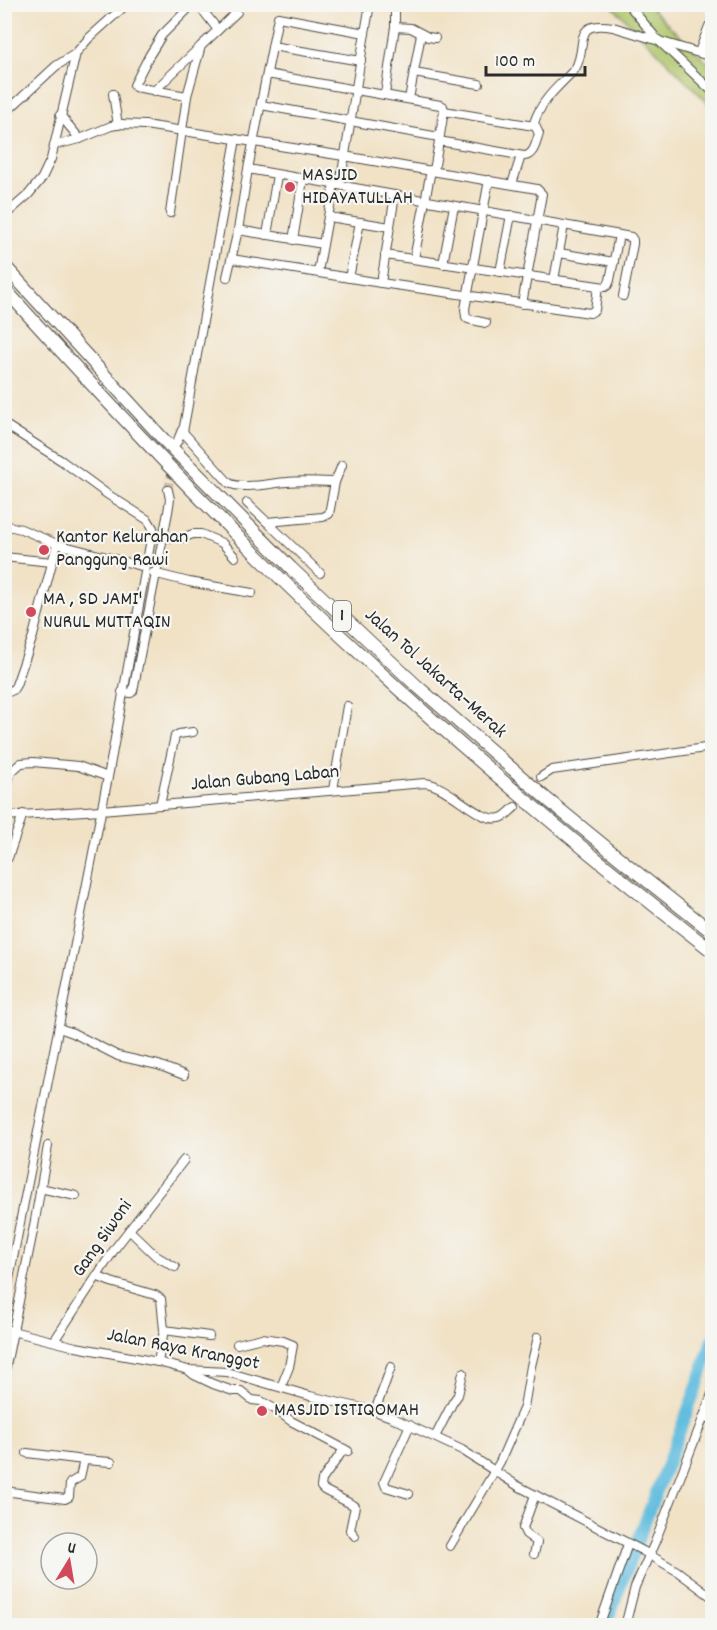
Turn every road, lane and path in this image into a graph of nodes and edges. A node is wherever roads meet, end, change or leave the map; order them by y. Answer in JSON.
{"nodes":[{"id":1,"x":127,"y":4,"type":"edge"},
{"id":2,"x":193,"y":4,"type":"edge"},
{"id":3,"x":198,"y":4,"type":"edge"},
{"id":4,"x":370,"y":4,"type":"edge"},
{"id":5,"x":395,"y":4,"type":"edge"},
{"id":6,"x":628,"y":4,"type":"edge"},
{"id":7,"x":237,"y":12,"type":"dead end"},
{"id":8,"x":644,"y":23,"type":"junction"},
{"id":9,"x":712,"y":25,"type":"edge"},
{"id":10,"x":395,"y":27,"type":"junction"},
{"id":11,"x":218,"y":30,"type":"junction"},
{"id":12,"x":365,"y":33,"type":"junction"},
{"id":13,"x":636,"y":33,"type":"junction"},
{"id":14,"x":421,"y":34,"type":"junction"},
{"id":15,"x":435,"y":38,"type":"dead end"},
{"id":16,"x":657,"y":39,"type":"junction"},
{"id":17,"x":201,"y":46,"type":"junction"},
{"id":18,"x":272,"y":46,"type":"junction"},
{"id":19,"x":699,"y":52,"type":"junction"},
{"id":20,"x":75,"y":53,"type":"junction"},
{"id":21,"x":712,"y":57,"type":"edge"},
{"id":22,"x":361,"y":61,"type":"junction"},
{"id":23,"x":414,"y":73,"type":"junction"},
{"id":24,"x":267,"y":74,"type":"junction"},
{"id":25,"x":479,"y":84,"type":"dead end"},
{"id":26,"x":355,"y":90,"type":"junction"},
{"id":27,"x":154,"y":91,"type":"junction"},
{"id":28,"x":712,"y":91,"type":"edge"},
{"id":29,"x":113,"y":94,"type":"dead end"},
{"id":30,"x":384,"y":94,"type":"junction"},
{"id":31,"x":187,"y":96,"type":"junction"},
{"id":32,"x":409,"y":99,"type":"junction"},
{"id":33,"x":261,"y":105,"type":"junction"},
{"id":34,"x":444,"y":111,"type":"junction"},
{"id":35,"x":4,"y":114,"type":"edge"},
{"id":36,"x":60,"y":115,"type":"junction"},
{"id":37,"x":350,"y":120,"type":"junction"},
{"id":38,"x":118,"y":125,"type":"junction"},
{"id":39,"x":534,"y":126,"type":"junction"},
{"id":40,"x":181,"y":130,"type":"junction"},
{"id":41,"x":233,"y":138,"type":"junction"},
{"id":42,"x":80,"y":139,"type":"junction"},
{"id":43,"x":439,"y":139,"type":"junction"},
{"id":44,"x":254,"y":141,"type":"junction"},
{"id":45,"x":54,"y":145,"type":"junction"},
{"id":46,"x":344,"y":156,"type":"junction"},
{"id":47,"x":521,"y":156,"type":"junction"},
{"id":48,"x":248,"y":170,"type":"junction"},
{"id":49,"x":433,"y":171,"type":"junction"},
{"id":50,"x":277,"y":175,"type":"junction"},
{"id":51,"x":303,"y":180,"type":"junction"},
{"id":52,"x":489,"y":180,"type":"junction"},
{"id":53,"x":512,"y":184,"type":"junction"},
{"id":54,"x":337,"y":185,"type":"junction"},
{"id":55,"x":395,"y":195,"type":"junction"},
{"id":56,"x":425,"y":201,"type":"junction"},
{"id":57,"x":454,"y":206,"type":"junction"},
{"id":58,"x":484,"y":211,"type":"junction"},
{"id":59,"x":170,"y":213,"type":"dead end"},
{"id":60,"x":6,"y":215,"type":"edge"},
{"id":61,"x":511,"y":215,"type":"junction"},
{"id":62,"x":329,"y":216,"type":"junction"},
{"id":63,"x":537,"y":220,"type":"junction"},
{"id":64,"x":360,"y":222,"type":"junction"},
{"id":65,"x":564,"y":225,"type":"junction"},
{"id":66,"x":390,"y":226,"type":"junction"},
{"id":67,"x":238,"y":230,"type":"junction"},
{"id":68,"x":267,"y":235,"type":"junction"},
{"id":69,"x":619,"y":235,"type":"junction"},
{"id":70,"x":293,"y":240,"type":"junction"},
{"id":71,"x":323,"y":244,"type":"junction"},
{"id":72,"x":559,"y":253,"type":"junction"},
{"id":73,"x":385,"y":255,"type":"junction"},
{"id":74,"x":232,"y":259,"type":"junction"},
{"id":75,"x":414,"y":259,"type":"junction"},
{"id":76,"x":614,"y":262,"type":"junction"},
{"id":77,"x":443,"y":264,"type":"junction"},
{"id":78,"x":4,"y":265,"type":"edge"},
{"id":79,"x":473,"y":268,"type":"junction"},
{"id":80,"x":318,"y":272,"type":"junction"},
{"id":81,"x":500,"y":272,"type":"junction"},
{"id":82,"x":526,"y":276,"type":"junction"},
{"id":83,"x":227,"y":277,"type":"dead end"},
{"id":84,"x":349,"y":278,"type":"junction"},
{"id":85,"x":554,"y":280,"type":"junction"},
{"id":86,"x":381,"y":283,"type":"junction"},
{"id":87,"x":598,"y":287,"type":"junction"},
{"id":88,"x":4,"y":288,"type":"edge"},
{"id":89,"x":468,"y":296,"type":"junction"},
{"id":90,"x":623,"y":296,"type":"dead end"},
{"id":91,"x":522,"y":304,"type":"junction"},
{"id":92,"x":486,"y":323,"type":"dead end"},
{"id":93,"x":4,"y":424,"type":"edge"},
{"id":94,"x":183,"y":430,"type":"junction"},
{"id":95,"x":177,"y":442,"type":"tunnel mouth"},
{"id":96,"x":342,"y":465,"type":"dead end"},
{"id":97,"x":335,"y":482,"type":"junction"},
{"id":98,"x":168,"y":490,"type":"tunnel mouth"},
{"id":99,"x":248,"y":503,"type":"dead end"},
{"id":100,"x":267,"y":522,"type":"junction"},
{"id":101,"x":4,"y":525,"type":"edge"},
{"id":102,"x":159,"y":537,"type":"junction"},
{"id":103,"x":57,"y":544,"type":"junction"},
{"id":104,"x":4,"y":557,"type":"edge"},
{"id":105,"x":235,"y":557,"type":"dead end"},
{"id":106,"x":52,"y":562,"type":"junction"},
{"id":107,"x":150,"y":571,"type":"junction"},
{"id":108,"x":320,"y":573,"type":"dead end"},
{"id":109,"x":252,"y":593,"type":"dead end"},
{"id":110,"x":5,"y":693,"type":"edge"},
{"id":111,"x":346,"y":706,"type":"dead end"},
{"id":112,"x":193,"y":732,"type":"dead end"},
{"id":113,"x":712,"y":747,"type":"edge"},
{"id":114,"x":108,"y":777,"type":"junction"},
{"id":115,"x":541,"y":777,"type":"dead end"},
{"id":116,"x":333,"y":790,"type":"junction"},
{"id":117,"x":4,"y":795,"type":"edge"},
{"id":118,"x":160,"y":805,"type":"junction"},
{"id":119,"x":515,"y":807,"type":"dead end"},
{"id":120,"x":101,"y":810,"type":"junction"},
{"id":121,"x":23,"y":814,"type":"junction"},
{"id":122,"x":4,"y":816,"type":"edge"},
{"id":123,"x":8,"y":858,"type":"dead end"},
{"id":124,"x":712,"y":932,"type":"edge"},
{"id":125,"x":712,"y":951,"type":"edge"},
{"id":126,"x":59,"y":1028,"type":"junction"},
{"id":127,"x":184,"y":1075,"type":"dead end"},
{"id":128,"x":48,"y":1146,"type":"dead end"},
{"id":129,"x":184,"y":1160,"type":"dead end"},
{"id":130,"x":40,"y":1188,"type":"junction"},
{"id":131,"x":76,"y":1196,"type":"dead end"},
{"id":132,"x":28,"y":1224,"type":"junction"},
{"id":133,"x":129,"y":1230,"type":"junction"},
{"id":134,"x":175,"y":1267,"type":"dead end"},
{"id":135,"x":96,"y":1276,"type":"junction"},
{"id":136,"x":7,"y":1283,"type":"edge"},
{"id":137,"x":4,"y":1304,"type":"edge"},
{"id":138,"x":10,"y":1329,"type":"edge"},
{"id":139,"x":164,"y":1330,"type":"junction"},
{"id":140,"x":209,"y":1336,"type":"dead end"},
{"id":141,"x":538,"y":1338,"type":"dead end"},
{"id":142,"x":54,"y":1341,"type":"junction"},
{"id":143,"x":237,"y":1344,"type":"dead end"},
{"id":144,"x":158,"y":1362,"type":"junction"},
{"id":145,"x":391,"y":1367,"type":"dead end"},
{"id":146,"x":188,"y":1370,"type":"junction"},
{"id":147,"x":463,"y":1373,"type":"dead end"},
{"id":148,"x":4,"y":1376,"type":"edge"},
{"id":149,"x":281,"y":1388,"type":"junction"},
{"id":150,"x":712,"y":1394,"type":"edge"},
{"id":151,"x":375,"y":1411,"type":"junction"},
{"id":152,"x":708,"y":1418,"type":"edge"},
{"id":153,"x":410,"y":1425,"type":"junction"},
{"id":154,"x":435,"y":1437,"type":"junction"},
{"id":155,"x":27,"y":1453,"type":"dead end"},
{"id":156,"x":84,"y":1460,"type":"junction"},
{"id":157,"x":111,"y":1462,"type":"dead end"},
{"id":158,"x":494,"y":1470,"type":"junction"},
{"id":159,"x":4,"y":1491,"type":"edge"},
{"id":160,"x":409,"y":1494,"type":"dead end"},
{"id":161,"x":535,"y":1495,"type":"junction"},
{"id":162,"x":355,"y":1536,"type":"dead end"},
{"id":163,"x":629,"y":1544,"type":"junction"},
{"id":164,"x":450,"y":1546,"type":"dead end"},
{"id":165,"x":644,"y":1552,"type":"junction"},
{"id":166,"x":534,"y":1554,"type":"dead end"},
{"id":167,"x":712,"y":1597,"type":"edge"},
{"id":168,"x":599,"y":1626,"type":"edge"},
{"id":169,"x":625,"y":1626,"type":"edge"}],
"edges":[{"from":1,"to":20,"type":"street"},
{"from":2,"to":27,"type":"street"},
{"from":3,"to":11,"type":"street"},
{"from":4,"to":12,"type":"street"},
{"from":5,"to":10,"type":"street"},
{"from":6,"to":8,"type":"street"},
{"from":7,"to":11,"type":"street"},
{"from":8,"to":13,"type":"street"},
{"from":8,"to":16,"type":"street"},
{"from":9,"to":19,"type":"street"},
{"from":10,"to":14,"type":"street"},
{"from":10,"to":30,"type":"street"},
{"from":11,"to":17,"type":"street"},
{"from":12,"to":18,"type":"street"},
{"from":12,"to":22,"type":"street"},
{"from":13,"to":16,"type":"street"},
{"from":13,"to":39,"type":"street"},
{"from":14,"to":15,"type":"street"},
{"from":14,"to":23,"type":"street"},
{"from":16,"to":19,"type":"street"},
{"from":16,"to":28,"type":"street"},
{"from":17,"to":27,"type":"street"},
{"from":17,"to":31,"type":"street"},
{"from":18,"to":22,"type":"street"},
{"from":18,"to":24,"type":"street"},
{"from":19,"to":21,"type":"street"},
{"from":20,"to":35,"type":"street"},
{"from":20,"to":36,"type":"street"},
{"from":22,"to":26,"type":"street"},
{"from":23,"to":25,"type":"street"},
{"from":23,"to":32,"type":"street"},
{"from":24,"to":26,"type":"street"},
{"from":24,"to":33,"type":"street"},
{"from":26,"to":30,"type":"street"},
{"from":26,"to":37,"type":"street"},
{"from":27,"to":31,"type":"street"},
{"from":29,"to":38,"type":"street"},
{"from":30,"to":32,"type":"street"},
{"from":31,"to":40,"type":"street"},
{"from":32,"to":34,"type":"street"},
{"from":33,"to":37,"type":"street"},
{"from":33,"to":44,"type":"street"},
{"from":34,"to":39,"type":"street"},
{"from":34,"to":43,"type":"street"},
{"from":36,"to":42,"type":"street"},
{"from":36,"to":45,"type":"street"},
{"from":37,"to":43,"type":"street"},
{"from":37,"to":46,"type":"street"},
{"from":38,"to":40,"type":"street"},
{"from":38,"to":42,"type":"street"},
{"from":39,"to":47,"type":"street"},
{"from":40,"to":41,"type":"street"},
{"from":40,"to":59,"type":"street"},
{"from":41,"to":44,"type":"street"},
{"from":41,"to":94,"type":"street"},
{"from":42,"to":45,"type":"street"},
{"from":43,"to":47,"type":"street"},
{"from":43,"to":49,"type":"street"},
{"from":44,"to":46,"type":"street"},
{"from":44,"to":48,"type":"street"},
{"from":45,"to":60,"type":"street"},
{"from":46,"to":49,"type":"street"},
{"from":46,"to":54,"type":"street"},
{"from":47,"to":53,"type":"street"},
{"from":48,"to":50,"type":"street"},
{"from":48,"to":67,"type":"street"},
{"from":49,"to":52,"type":"street"},
{"from":49,"to":56,"type":"street"},
{"from":50,"to":51,"type":"street"},
{"from":50,"to":68,"type":"street"},
{"from":51,"to":54,"type":"street"},
{"from":51,"to":70,"type":"street"},
{"from":52,"to":53,"type":"street"},
{"from":52,"to":58,"type":"street"},
{"from":53,"to":63,"type":"street"},
{"from":54,"to":55,"type":"street"},
{"from":54,"to":62,"type":"street"},
{"from":55,"to":56,"type":"street"},
{"from":55,"to":66,"type":"street"},
{"from":56,"to":57,"type":"street"},
{"from":56,"to":75,"type":"street"},
{"from":57,"to":58,"type":"street"},
{"from":57,"to":77,"type":"street"},
{"from":58,"to":61,"type":"street"},
{"from":58,"to":79,"type":"street"},
{"from":61,"to":63,"type":"street"},
{"from":61,"to":81,"type":"street"},
{"from":62,"to":64,"type":"street"},
{"from":62,"to":71,"type":"street"},
{"from":63,"to":65,"type":"street"},
{"from":63,"to":82,"type":"street"},
{"from":64,"to":66,"type":"street"},
{"from":64,"to":84,"type":"street"},
{"from":65,"to":69,"type":"street"},
{"from":65,"to":72,"type":"street"},
{"from":66,"to":73,"type":"street"},
{"from":67,"to":68,"type":"street"},
{"from":67,"to":74,"type":"street"},
{"from":68,"to":70,"type":"street"},
{"from":69,"to":76,"type":"street"},
{"from":69,"to":90,"type":"street"},
{"from":70,"to":71,"type":"street"},
{"from":71,"to":80,"type":"street"},
{"from":72,"to":76,"type":"street"},
{"from":72,"to":85,"type":"street"},
{"from":73,"to":75,"type":"street"},
{"from":73,"to":86,"type":"street"},
{"from":74,"to":80,"type":"street"},
{"from":74,"to":83,"type":"street"},
{"from":75,"to":77,"type":"street"},
{"from":76,"to":87,"type":"street"},
{"from":77,"to":79,"type":"street"},
{"from":78,"to":124,"type":"highway","name":"Jalan Tol Jakarta–Merak","number":"1"},
{"from":79,"to":81,"type":"street"},
{"from":79,"to":89,"type":"street"},
{"from":80,"to":84,"type":"street"},
{"from":81,"to":82,"type":"street"},
{"from":82,"to":85,"type":"street"},
{"from":82,"to":91,"type":"street"},
{"from":84,"to":86,"type":"street"},
{"from":85,"to":87,"type":"street"},
{"from":86,"to":89,"type":"street"},
{"from":87,"to":91,"type":"street"},
{"from":88,"to":125,"type":"highway","name":"Jalan Tol Jakarta–Merak","number":"1"},
{"from":89,"to":91,"type":"street"},
{"from":89,"to":92,"type":"street"},
{"from":93,"to":102,"type":"street"},
{"from":94,"to":95,"type":"street"},
{"from":94,"to":97,"type":"street"},
{"from":96,"to":97,"type":"street"},
{"from":97,"to":100,"type":"street"},
{"from":98,"to":102,"type":"street"},
{"from":99,"to":100,"type":"street"},
{"from":100,"to":108,"type":"street"},
{"from":101,"to":103,"type":"street"},
{"from":102,"to":105,"type":"street"},
{"from":102,"to":107,"type":"street"},
{"from":102,"to":107,"type":"street"},
{"from":103,"to":106,"type":"street"},
{"from":103,"to":107,"type":"street"},
{"from":104,"to":106,"type":"street"},
{"from":106,"to":110,"type":"street"},
{"from":107,"to":109,"type":"street"},
{"from":107,"to":114,"type":"street"},
{"from":111,"to":116,"type":"street"},
{"from":112,"to":118,"type":"street"},
{"from":113,"to":115,"type":"street"},
{"from":114,"to":117,"type":"street"},
{"from":114,"to":120,"type":"street"},
{"from":116,"to":118,"type":"street","name":"Jalan Gubang Laban"},
{"from":116,"to":119,"type":"street","name":"Jalan Gubang Laban"},
{"from":118,"to":120,"type":"street","name":"Jalan Gubang Laban"},
{"from":120,"to":121,"type":"street","name":"Jalan Gubang Laban"},
{"from":120,"to":126,"type":"street"},
{"from":121,"to":122,"type":"street","name":"Jalan Gubang Laban"},
{"from":121,"to":123,"type":"street"},
{"from":126,"to":127,"type":"street"},
{"from":126,"to":132,"type":"street"},
{"from":128,"to":130,"type":"street"},
{"from":129,"to":133,"type":"street","name":"Gang Siwoni"},
{"from":130,"to":131,"type":"street"},
{"from":130,"to":132,"type":"street"},
{"from":132,"to":136,"type":"street"},
{"from":132,"to":138,"type":"street"},
{"from":133,"to":134,"type":"street"},
{"from":133,"to":135,"type":"street","name":"Gang Siwoni"},
{"from":135,"to":139,"type":"street"},
{"from":135,"to":142,"type":"street","name":"Gang Siwoni"},
{"from":136,"to":137,"type":"street"},
{"from":138,"to":142,"type":"street","name":"Jalan Raya Kranggot"},
{"from":138,"to":148,"type":"street"},
{"from":139,"to":140,"type":"street"},
{"from":139,"to":144,"type":"street"},
{"from":141,"to":158,"type":"street"},
{"from":142,"to":144,"type":"street","name":"Jalan Raya Kranggot"},
{"from":143,"to":149,"type":"street"},
{"from":144,"to":146,"type":"street","name":"Jalan Raya Kranggot"},
{"from":145,"to":151,"type":"street"},
{"from":146,"to":149,"type":"street","name":"Jalan Raya Kranggot"},
{"from":146,"to":162,"type":"street"},
{"from":147,"to":154,"type":"street"},
{"from":149,"to":151,"type":"street","name":"Jalan Raya Kranggot"},
{"from":150,"to":152,"type":"street"},
{"from":151,"to":153,"type":"street","name":"Jalan Raya Kranggot"},
{"from":152,"to":165,"type":"street"},
{"from":153,"to":154,"type":"street","name":"Jalan Raya Kranggot"},
{"from":153,"to":160,"type":"street"},
{"from":154,"to":158,"type":"street","name":"Jalan Raya Kranggot"},
{"from":155,"to":156,"type":"street"},
{"from":156,"to":157,"type":"street"},
{"from":156,"to":159,"type":"street"},
{"from":158,"to":161,"type":"street","name":"Jalan Raya Kranggot"},
{"from":158,"to":164,"type":"street"},
{"from":161,"to":163,"type":"street","name":"Jalan Raya Kranggot"},
{"from":161,"to":166,"type":"street"},
{"from":163,"to":165,"type":"street","name":"Jalan Raya Kranggot"},
{"from":163,"to":168,"type":"street"},
{"from":165,"to":167,"type":"street","name":"Jalan Raya Kranggot"},
{"from":165,"to":169,"type":"street"}]}
